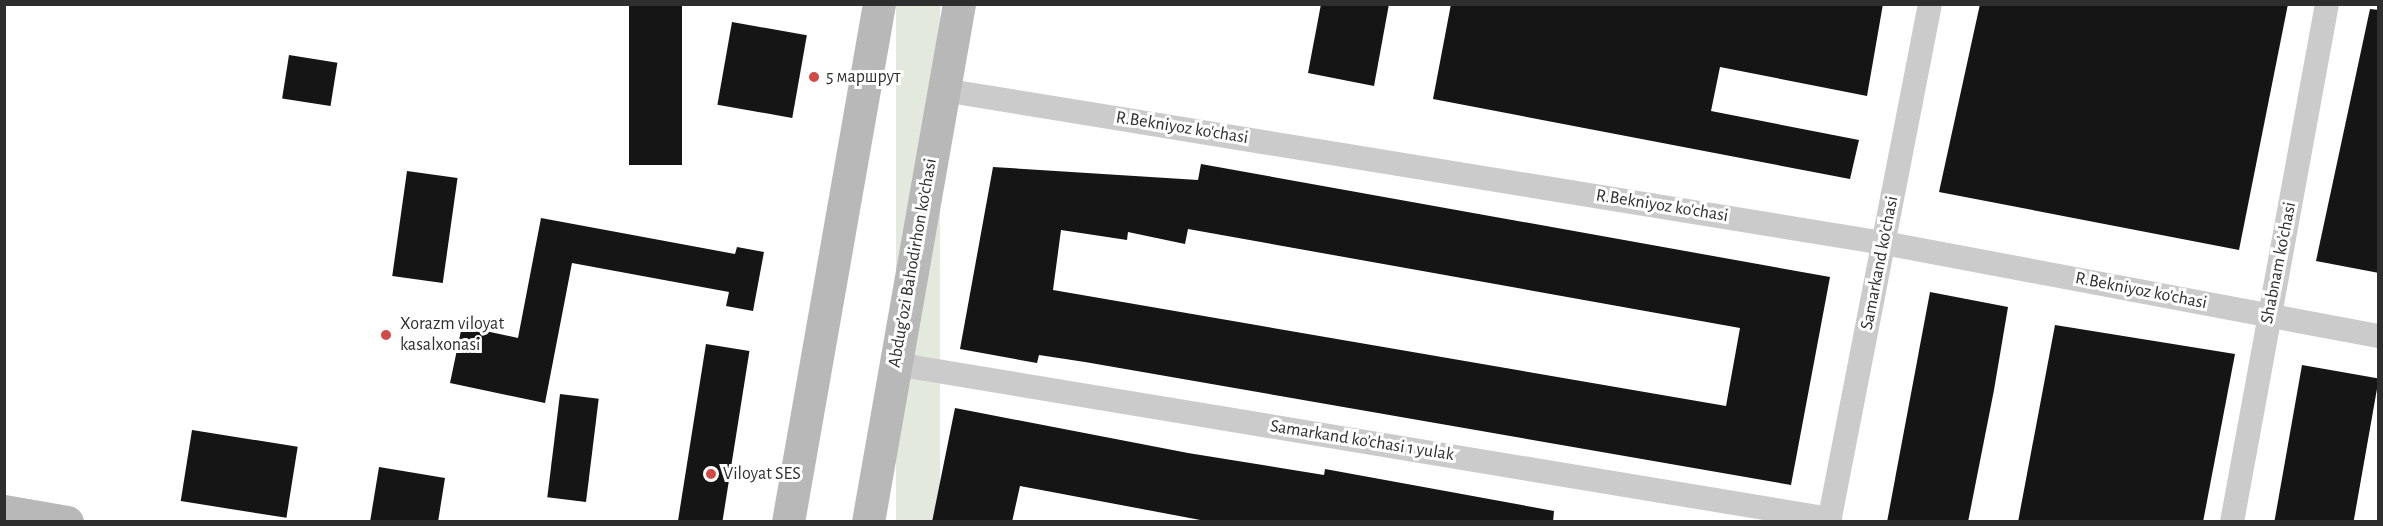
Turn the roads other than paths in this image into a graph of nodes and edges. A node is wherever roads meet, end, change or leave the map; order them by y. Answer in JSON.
{"nodes":[{"id":1,"x":879,"y":4,"type":"edge"},
{"id":2,"x":959,"y":4,"type":"edge"},
{"id":3,"x":1930,"y":4,"type":"edge"},
{"id":4,"x":2327,"y":4,"type":"edge"},
{"id":5,"x":944,"y":90,"type":"junction"},
{"id":6,"x":1884,"y":243,"type":"junction"},
{"id":7,"x":2269,"y":315,"type":"junction"},
{"id":8,"x":2379,"y":336,"type":"edge"},
{"id":9,"x":894,"y":364,"type":"junction"},
{"id":10,"x":4,"y":511,"type":"edge"},
{"id":11,"x":1829,"y":520,"type":"edge"},
{"id":12,"x":67,"y":522,"type":"edge"},
{"id":13,"x":788,"y":522,"type":"edge"},
{"id":14,"x":868,"y":522,"type":"edge"},
{"id":15,"x":2232,"y":522,"type":"edge"}],
"edges":[{"from":1,"to":13,"type":"main road"},
{"from":2,"to":5,"type":"main road","name":"Abdug’ozi Bahodirhon ko’chasi"},
{"from":3,"to":6,"type":"street","name":"Samarkand ko’chasi"},
{"from":4,"to":7,"type":"street","name":"Shabnam ko’chasi"},
{"from":5,"to":6,"type":"street","name":"R.Bekniyoz ko'chasi"},
{"from":5,"to":9,"type":"main road","name":"Abdug’ozi Bahodirhon ko’chasi"},
{"from":6,"to":7,"type":"street","name":"R.Bekniyoz ko'chasi"},
{"from":6,"to":11,"type":"street","name":"Samarkand ko’chasi"},
{"from":7,"to":8,"type":"street","name":"R.Bekniyoz ko'chasi"},
{"from":7,"to":15,"type":"street","name":"Shabnam ko’chasi"},
{"from":9,"to":11,"type":"street","name":"Samarkand ko’chasi 1 yulak"},
{"from":9,"to":14,"type":"main road","name":"Abdug’ozi Bahodirhon ko’chasi"},
{"from":10,"to":12,"type":"main road"}]}
